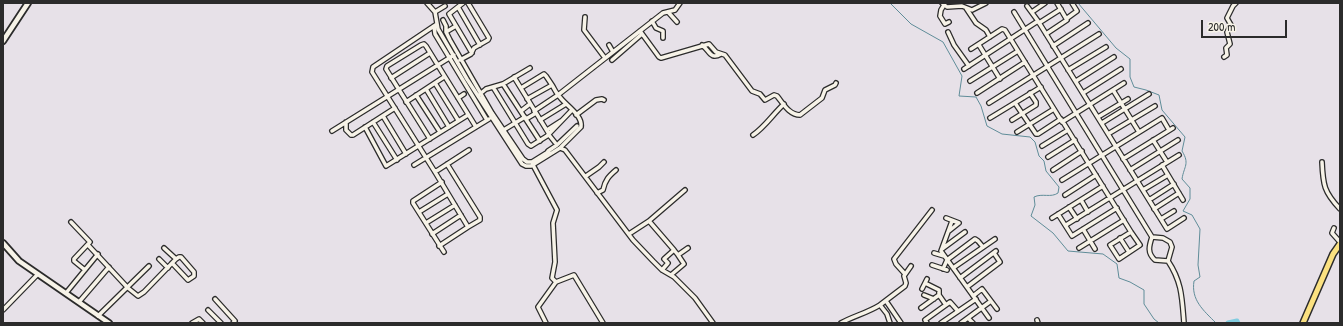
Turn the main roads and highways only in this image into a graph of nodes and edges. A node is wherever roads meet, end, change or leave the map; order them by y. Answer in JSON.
{"nodes":[{"id":1,"x":1340,"y":243,"type":"edge"},
{"id":2,"x":1303,"y":323,"type":"edge"}],
"edges":[{"from":1,"to":2,"type":"main road"}]}
